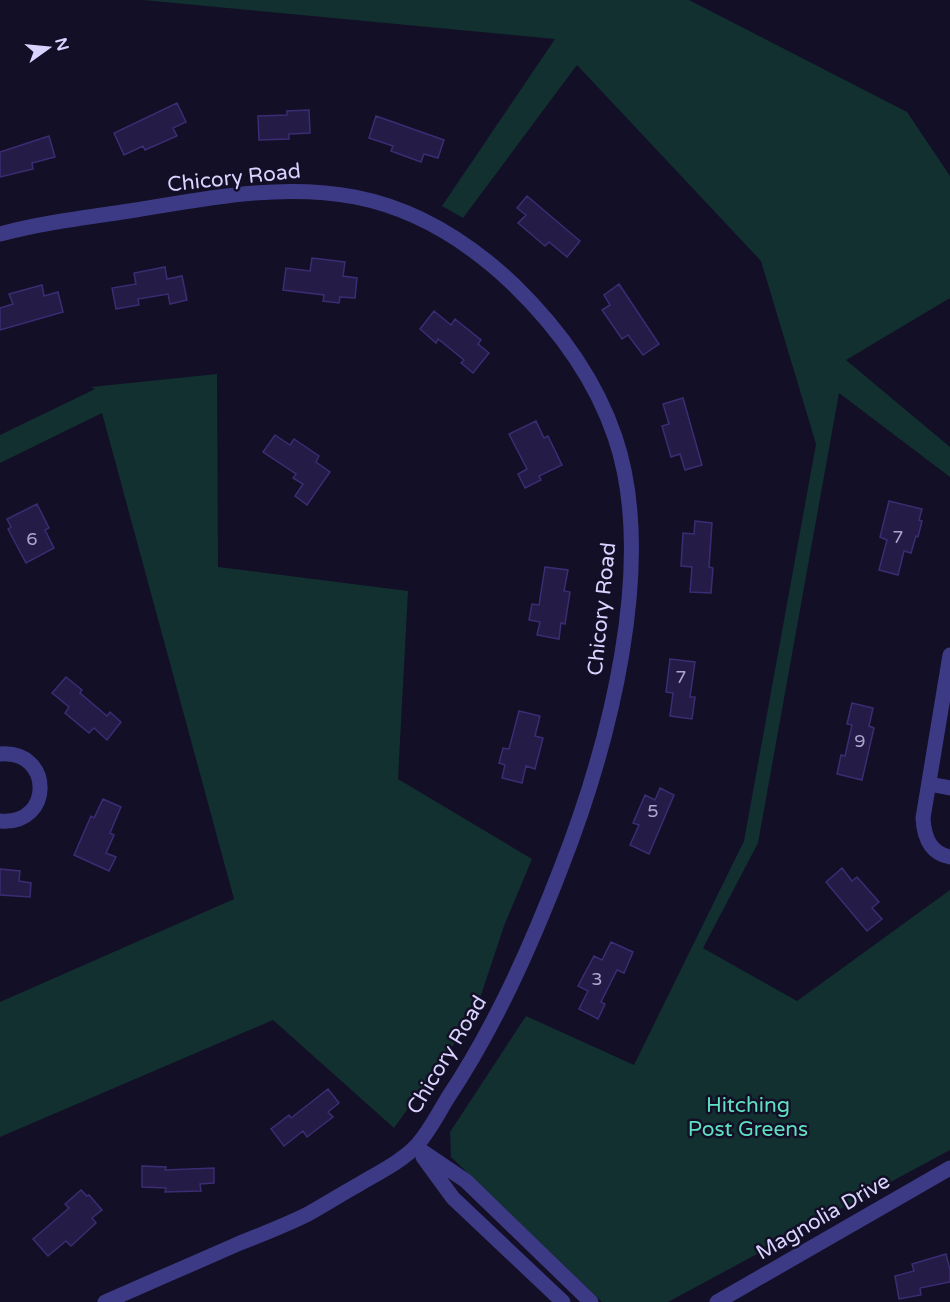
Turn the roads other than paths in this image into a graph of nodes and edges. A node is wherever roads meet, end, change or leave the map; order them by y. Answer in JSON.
{"nodes":[{"id":1,"x":0,"y":234,"type":"edge"},
{"id":2,"x":950,"y":655,"type":"edge"},
{"id":3,"x":0,"y":754,"type":"edge"},
{"id":4,"x":929,"y":784,"type":"junction"},
{"id":5,"x":950,"y":788,"type":"edge"},
{"id":6,"x":0,"y":821,"type":"edge"},
{"id":7,"x":950,"y":857,"type":"edge"},
{"id":8,"x":416,"y":1147,"type":"junction"},
{"id":9,"x":950,"y":1168,"type":"edge"},
{"id":10,"x":105,"y":1302,"type":"edge"},
{"id":11,"x":562,"y":1302,"type":"edge"},
{"id":12,"x":591,"y":1302,"type":"edge"},
{"id":13,"x":717,"y":1302,"type":"edge"}],
"edges":[{"from":1,"to":8,"type":"street","name":"Chicory Road"},
{"from":2,"to":4,"type":"street"},
{"from":3,"to":6,"type":"street"},
{"from":4,"to":5,"type":"street"},
{"from":4,"to":7,"type":"street"},
{"from":8,"to":10,"type":"street","name":"Chicory Road"},
{"from":8,"to":11,"type":"street","name":"Chicory Road"},
{"from":8,"to":12,"type":"street","name":"Chicory Road"},
{"from":9,"to":13,"type":"street","name":"Magnolia Drive"}]}
